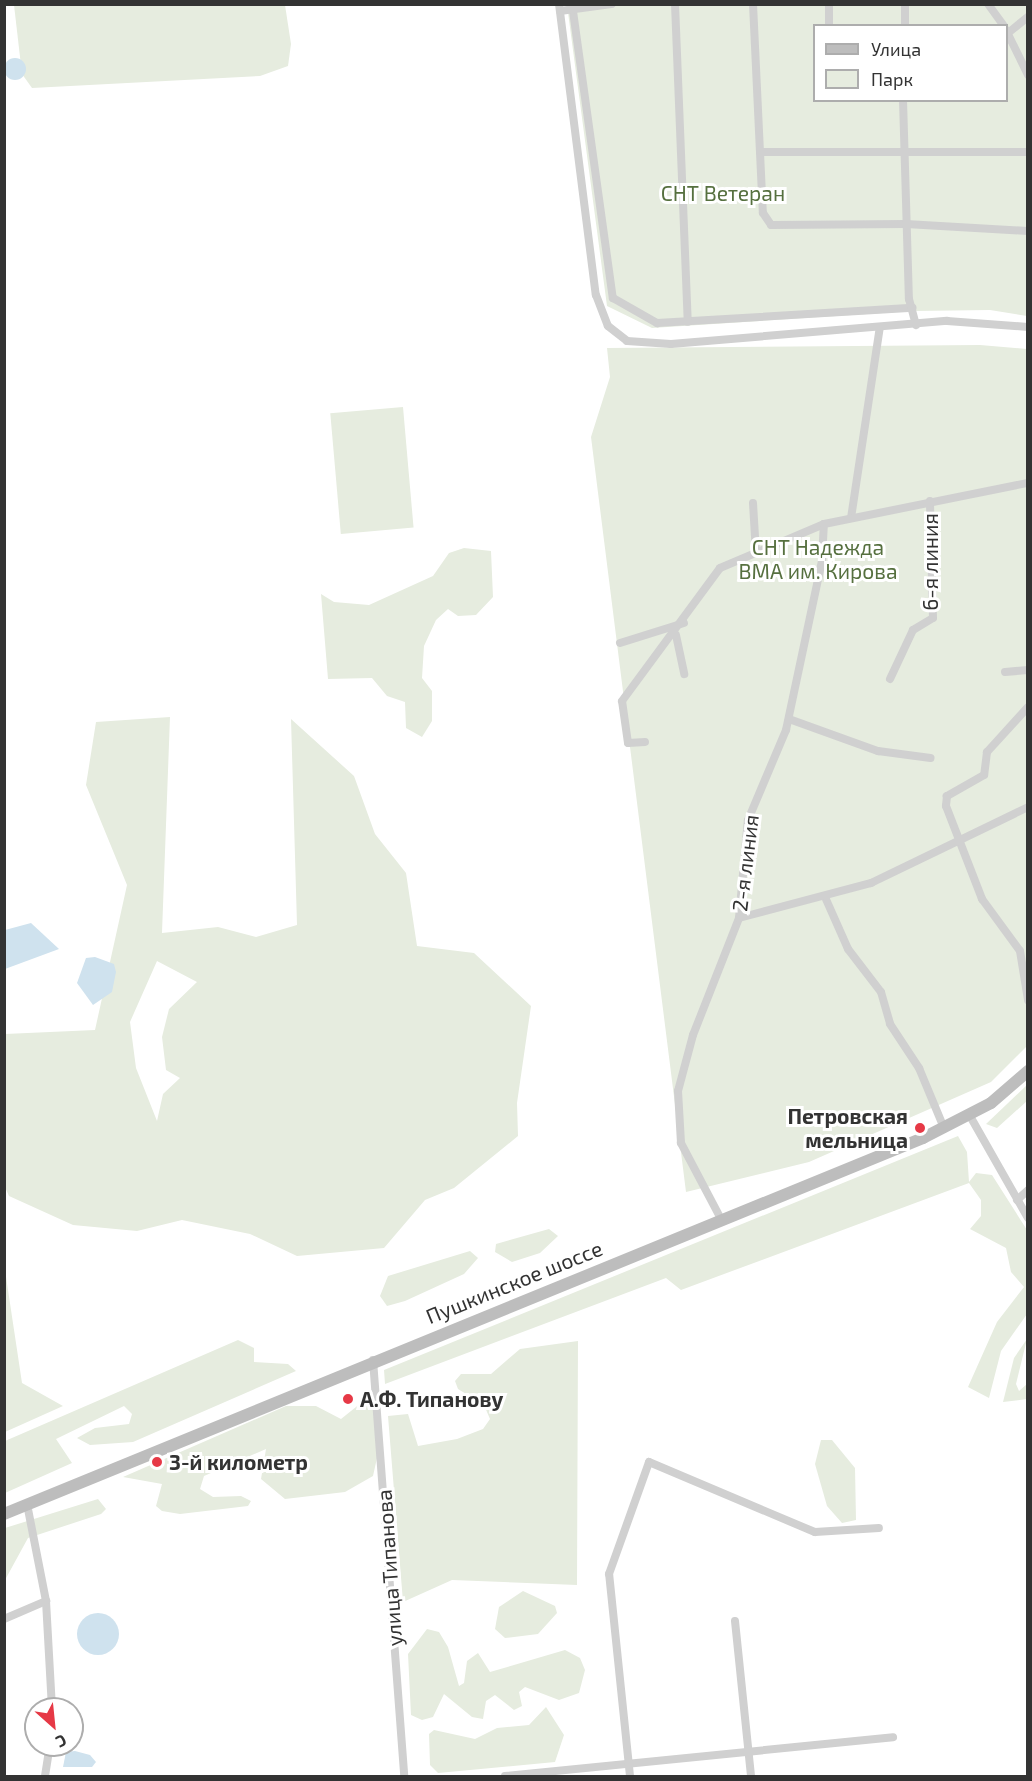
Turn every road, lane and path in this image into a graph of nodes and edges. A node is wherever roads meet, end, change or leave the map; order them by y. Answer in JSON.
{"nodes":[{"id":1,"x":612,"y":4,"type":"edge"},
{"id":2,"x":675,"y":4,"type":"edge"},
{"id":3,"x":753,"y":4,"type":"edge"},
{"id":4,"x":829,"y":4,"type":"edge"},
{"id":5,"x":905,"y":4,"type":"edge"},
{"id":6,"x":988,"y":4,"type":"edge"},
{"id":7,"x":573,"y":7,"type":"edge"},
{"id":8,"x":559,"y":8,"type":"edge"},
{"id":9,"x":1028,"y":17,"type":"edge"},
{"id":10,"x":829,"y":24,"type":"edge"},
{"id":11,"x":905,"y":24,"type":"edge"},
{"id":12,"x":1002,"y":24,"type":"edge"},
{"id":13,"x":1008,"y":28,"type":"edge"},
{"id":14,"x":1008,"y":33,"type":"edge"},
{"id":15,"x":1028,"y":75,"type":"edge"},
{"id":16,"x":903,"y":102,"type":"edge"},
{"id":17,"x":903,"y":148,"type":"junction"},
{"id":18,"x":760,"y":152,"type":"junction"},
{"id":19,"x":1028,"y":152,"type":"edge"},
{"id":20,"x":906,"y":224,"type":"junction"},
{"id":21,"x":1028,"y":231,"type":"edge"},
{"id":22,"x":913,"y":308,"type":"junction"},
{"id":23,"x":688,"y":322,"type":"junction"},
{"id":24,"x":916,"y":325,"type":"junction"},
{"id":25,"x":880,"y":327,"type":"junction"},
{"id":26,"x":1028,"y":327,"type":"edge"},
{"id":27,"x":1028,"y":483,"type":"edge"},
{"id":28,"x":930,"y":501,"type":"junction"},
{"id":29,"x":753,"y":503,"type":"dead end"},
{"id":30,"x":851,"y":518,"type":"junction"},
{"id":31,"x":824,"y":524,"type":"junction"},
{"id":32,"x":756,"y":553,"type":"junction"},
{"id":33,"x":684,"y":623,"type":"junction"},
{"id":34,"x":676,"y":635,"type":"junction"},
{"id":35,"x":620,"y":643,"type":"dead end"},
{"id":36,"x":1028,"y":670,"type":"edge"},
{"id":37,"x":1005,"y":672,"type":"dead end"},
{"id":38,"x":684,"y":674,"type":"dead end"},
{"id":39,"x":890,"y":679,"type":"dead end"},
{"id":40,"x":1028,"y":707,"type":"edge"},
{"id":41,"x":789,"y":719,"type":"junction"},
{"id":42,"x":645,"y":742,"type":"dead end"},
{"id":43,"x":931,"y":758,"type":"dead end"},
{"id":44,"x":1028,"y":807,"type":"edge"},
{"id":45,"x":958,"y":840,"type":"junction"},
{"id":46,"x":825,"y":897,"type":"junction"},
{"id":47,"x":739,"y":918,"type":"junction"},
{"id":48,"x":1028,"y":1000,"type":"edge"},
{"id":49,"x":1028,"y":1071,"type":"edge"},
{"id":50,"x":970,"y":1116,"type":"junction"},
{"id":51,"x":944,"y":1128,"type":"junction"},
{"id":52,"x":1028,"y":1190,"type":"edge"},
{"id":53,"x":1017,"y":1200,"type":"junction"},
{"id":54,"x":1028,"y":1218,"type":"edge"},
{"id":55,"x":721,"y":1219,"type":"junction"},
{"id":56,"x":373,"y":1359,"type":"junction"},
{"id":57,"x":27,"y":1504,"type":"junction"},
{"id":58,"x":4,"y":1514,"type":"edge"},
{"id":59,"x":879,"y":1528,"type":"dead end"},
{"id":60,"x":46,"y":1601,"type":"junction"},
{"id":61,"x":4,"y":1619,"type":"edge"},
{"id":62,"x":735,"y":1621,"type":"dead end"},
{"id":63,"x":51,"y":1697,"type":"edge"},
{"id":64,"x":893,"y":1737,"type":"dead end"},
{"id":65,"x":748,"y":1750,"type":"junction"},
{"id":66,"x":48,"y":1757,"type":"edge"},
{"id":67,"x":628,"y":1762,"type":"junction"},
{"id":68,"x":45,"y":1776,"type":"edge"},
{"id":69,"x":404,"y":1776,"type":"edge"},
{"id":70,"x":505,"y":1776,"type":"edge"},
{"id":71,"x":630,"y":1776,"type":"edge"},
{"id":72,"x":751,"y":1776,"type":"edge"}],
"edges":[{"from":1,"to":7,"type":"street"},
{"from":2,"to":23,"type":"street"},
{"from":3,"to":18,"type":"street"},
{"from":4,"to":10,"type":"street"},
{"from":5,"to":11,"type":"street"},
{"from":6,"to":12,"type":"street"},
{"from":7,"to":8,"type":"street"},
{"from":7,"to":23,"type":"street"},
{"from":8,"to":25,"type":"street"},
{"from":9,"to":13,"type":"street"},
{"from":14,"to":15,"type":"street"},
{"from":16,"to":17,"type":"street"},
{"from":17,"to":18,"type":"street"},
{"from":17,"to":19,"type":"street"},
{"from":17,"to":20,"type":"street"},
{"from":18,"to":20,"type":"street"},
{"from":20,"to":21,"type":"street"},
{"from":20,"to":22,"type":"street"},
{"from":22,"to":23,"type":"street"},
{"from":22,"to":24,"type":"street"},
{"from":24,"to":25,"type":"street"},
{"from":24,"to":26,"type":"street"},
{"from":25,"to":30,"type":"street"},
{"from":27,"to":28,"type":"street"},
{"from":28,"to":30,"type":"street"},
{"from":28,"to":39,"type":"street","name":"6-я линия"},
{"from":29,"to":32,"type":"street"},
{"from":30,"to":31,"type":"street"},
{"from":31,"to":32,"type":"street"},
{"from":31,"to":41,"type":"street","name":"2-я линия"},
{"from":32,"to":33,"type":"street"},
{"from":33,"to":34,"type":"street"},
{"from":33,"to":35,"type":"street"},
{"from":34,"to":38,"type":"street"},
{"from":34,"to":42,"type":"street"},
{"from":36,"to":37,"type":"street"},
{"from":40,"to":45,"type":"street"},
{"from":41,"to":43,"type":"street"},
{"from":41,"to":47,"type":"street","name":"2-я линия"},
{"from":44,"to":45,"type":"street"},
{"from":45,"to":46,"type":"street"},
{"from":45,"to":48,"type":"street"},
{"from":46,"to":47,"type":"street"},
{"from":46,"to":51,"type":"street"},
{"from":47,"to":55,"type":"street","name":"2-я линия"},
{"from":49,"to":50,"type":"main road","name":"Пушкинское шоссе"},
{"from":50,"to":51,"type":"main road","name":"Пушкинское шоссе"},
{"from":50,"to":53,"type":"street"},
{"from":51,"to":55,"type":"main road","name":"Пушкинское шоссе"},
{"from":52,"to":53,"type":"street"},
{"from":53,"to":54,"type":"street"},
{"from":55,"to":56,"type":"main road","name":"Пушкинское шоссе"},
{"from":56,"to":57,"type":"main road","name":"Пушкинское шоссе"},
{"from":56,"to":69,"type":"street","name":"улица Типанова"},
{"from":57,"to":58,"type":"main road","name":"Пушкинское шоссе"},
{"from":57,"to":60,"type":"street"},
{"from":59,"to":67,"type":"street"},
{"from":60,"to":61,"type":"street"},
{"from":60,"to":63,"type":"street"},
{"from":62,"to":65,"type":"street"},
{"from":64,"to":65,"type":"street"},
{"from":65,"to":67,"type":"street"},
{"from":65,"to":72,"type":"street"},
{"from":66,"to":68,"type":"street"},
{"from":67,"to":70,"type":"street"},
{"from":67,"to":71,"type":"street"}]}
